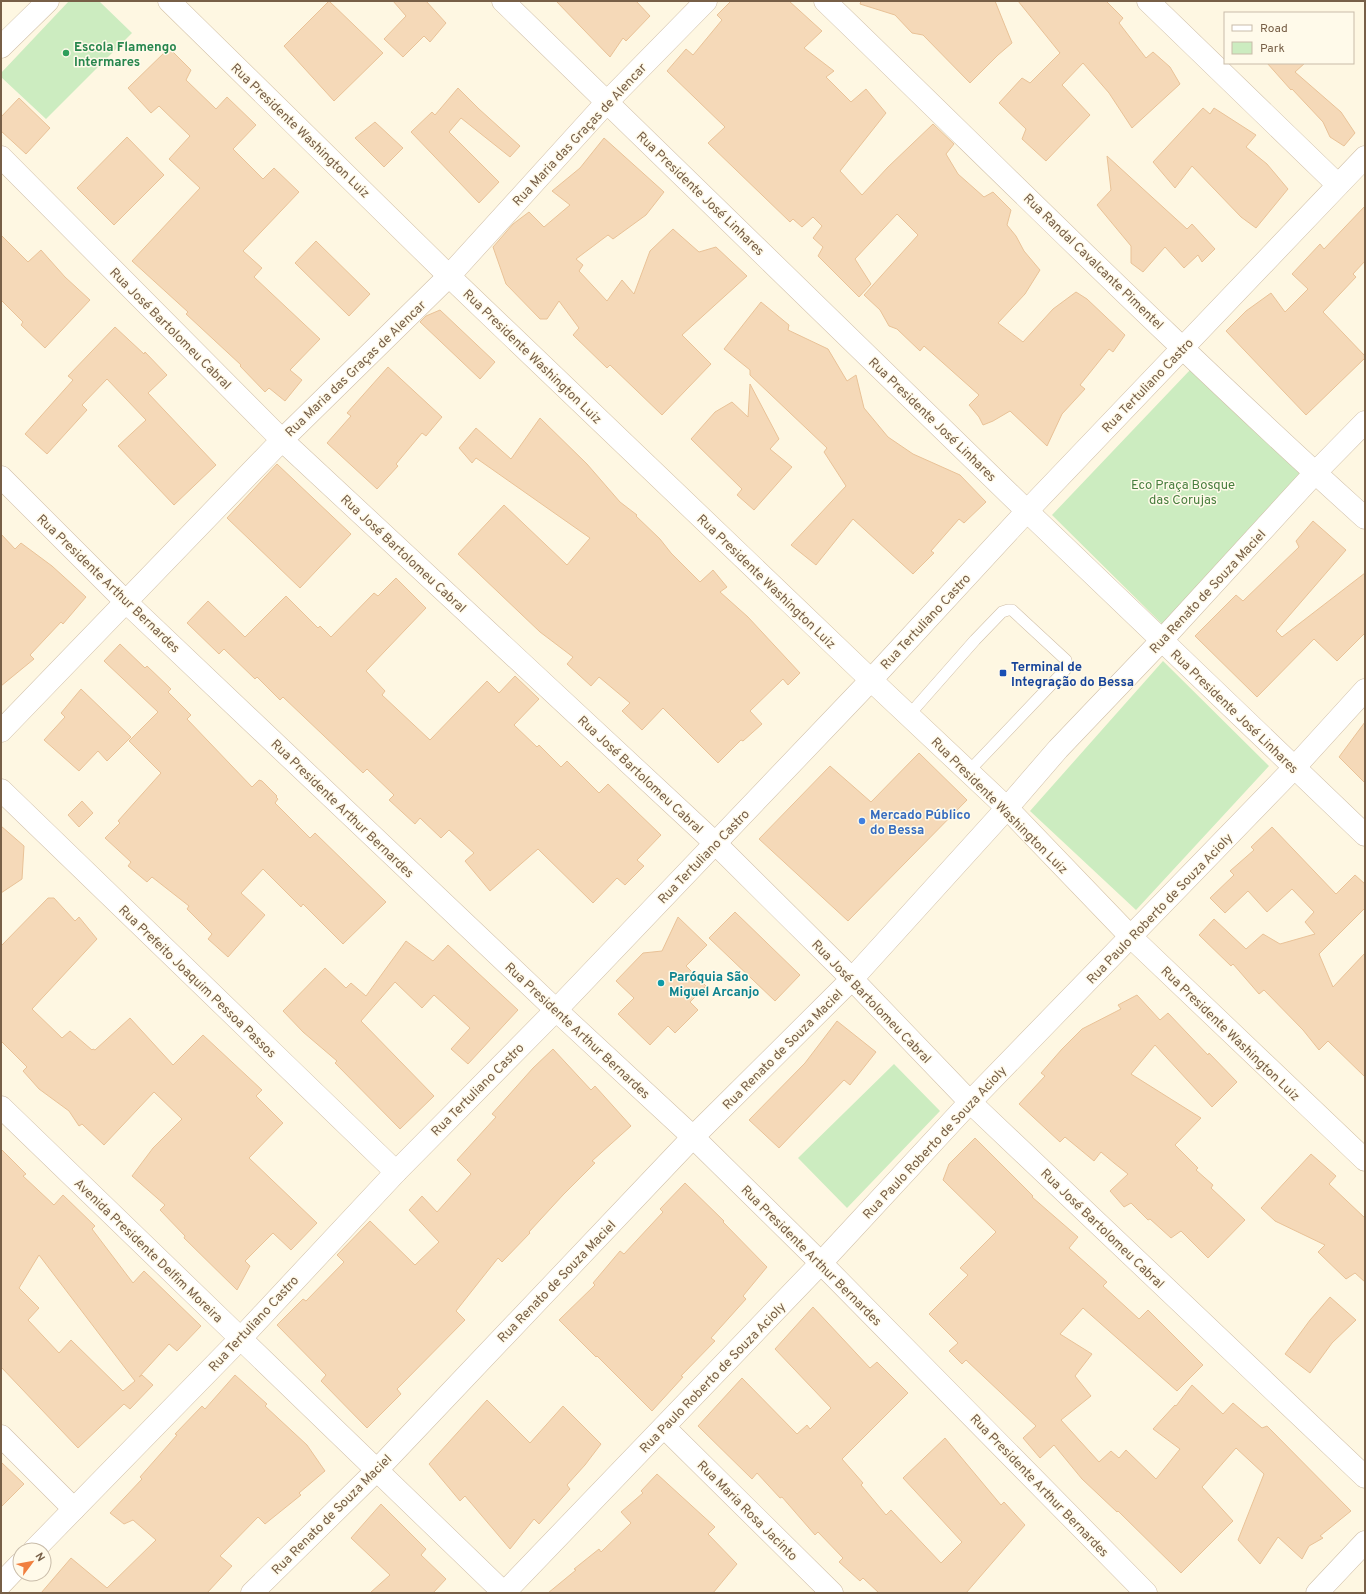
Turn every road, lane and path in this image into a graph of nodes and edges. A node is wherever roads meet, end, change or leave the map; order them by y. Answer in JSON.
{"nodes":[{"id":1,"x":48,"y":1,"type":"edge"},
{"id":2,"x":169,"y":1,"type":"edge"},
{"id":3,"x":503,"y":1,"type":"edge"},
{"id":4,"x":706,"y":1,"type":"edge"},
{"id":5,"x":825,"y":1,"type":"edge"},
{"id":6,"x":1148,"y":1,"type":"edge"},
{"id":7,"x":1,"y":47,"type":"edge"},
{"id":8,"x":607,"y":102,"type":"junction"},
{"id":9,"x":1,"y":156,"type":"edge"},
{"id":10,"x":1365,"y":157,"type":"edge"},
{"id":11,"x":1338,"y":185,"type":"junction"},
{"id":12,"x":449,"y":276,"type":"junction"},
{"id":13,"x":1183,"y":347,"type":"junction"},
{"id":14,"x":1365,"y":422,"type":"edge"},
{"id":15,"x":282,"y":440,"type":"junction"},
{"id":16,"x":1315,"y":473,"type":"junction"},
{"id":17,"x":1,"y":477,"type":"edge"},
{"id":18,"x":1027,"y":511,"type":"junction"},
{"id":19,"x":1365,"y":518,"type":"edge"},
{"id":20,"x":125,"y":601,"type":"junction"},
{"id":21,"x":1162,"y":640,"type":"junction"},
{"id":22,"x":871,"y":680,"type":"junction"},
{"id":23,"x":1365,"y":690,"type":"edge"},
{"id":24,"x":909,"y":715,"type":"junction"},
{"id":25,"x":1,"y":731,"type":"edge"},
{"id":26,"x":1294,"y":768,"type":"junction"},
{"id":27,"x":968,"y":772,"type":"junction"},
{"id":28,"x":1,"y":790,"type":"edge"},
{"id":29,"x":1007,"y":808,"type":"junction"},
{"id":30,"x":1365,"y":835,"type":"edge"},
{"id":31,"x":715,"y":844,"type":"junction"},
{"id":32,"x":1130,"y":937,"type":"junction"},
{"id":33,"x":852,"y":979,"type":"junction"},
{"id":34,"x":556,"y":1010,"type":"junction"},
{"id":35,"x":970,"y":1102,"type":"junction"},
{"id":36,"x":1,"y":1107,"type":"edge"},
{"id":37,"x":693,"y":1137,"type":"junction"},
{"id":38,"x":1365,"y":1160,"type":"edge"},
{"id":39,"x":396,"y":1172,"type":"junction"},
{"id":40,"x":822,"y":1263,"type":"junction"},
{"id":41,"x":241,"y":1338,"type":"junction"},
{"id":42,"x":664,"y":1427,"type":"junction"},
{"id":43,"x":1,"y":1436,"type":"edge"},
{"id":44,"x":376,"y":1470,"type":"junction"},
{"id":45,"x":1365,"y":1477,"type":"edge"},
{"id":46,"x":74,"y":1509,"type":"junction"},
{"id":47,"x":42,"y":1542,"type":"edge"},
{"id":48,"x":1365,"y":1542,"type":"edge"},
{"id":49,"x":12,"y":1572,"type":"edge"},
{"id":50,"x":1,"y":1584,"type":"edge"},
{"id":51,"x":252,"y":1593,"type":"edge"},
{"id":52,"x":504,"y":1593,"type":"edge"},
{"id":53,"x":832,"y":1593,"type":"edge"},
{"id":54,"x":1146,"y":1593,"type":"edge"},
{"id":55,"x":1317,"y":1593,"type":"edge"}],
"edges":[{"from":1,"to":7,"type":"street"},
{"from":2,"to":12,"type":"street","name":"Rua Presidente Washington Luiz"},
{"from":3,"to":8,"type":"street","name":"Rua Presidente José Linhares"},
{"from":4,"to":8,"type":"street","name":"Rua Maria das Graças de Alencar"},
{"from":5,"to":13,"type":"street","name":"Rua Randal Cavalcante Pimentel"},
{"from":6,"to":11,"type":"street"},
{"from":8,"to":12,"type":"street","name":"Rua Maria das Graças de Alencar"},
{"from":8,"to":18,"type":"street","name":"Rua Presidente José Linhares"},
{"from":9,"to":15,"type":"street","name":"Rua José Bartolomeu Cabral"},
{"from":10,"to":11,"type":"street","name":"Rua Tertuliano Castro"},
{"from":11,"to":13,"type":"street","name":"Rua Tertuliano Castro"},
{"from":12,"to":15,"type":"street","name":"Rua Maria das Graças de Alencar"},
{"from":12,"to":22,"type":"street","name":"Rua Presidente Washington Luiz"},
{"from":13,"to":16,"type":"street","name":"Rua Randal Cavalcante Pimentel"},
{"from":13,"to":18,"type":"street","name":"Rua Tertuliano Castro"},
{"from":14,"to":16,"type":"street","name":"Rua Renato de Souza Maciel"},
{"from":15,"to":20,"type":"street","name":"Rua Maria das Graças de Alencar"},
{"from":15,"to":31,"type":"street","name":"Rua José Bartolomeu Cabral"},
{"from":16,"to":19,"type":"street","name":"Rua Randal Cavalcante Pimentel"},
{"from":16,"to":21,"type":"street","name":"Rua Renato de Souza Maciel"},
{"from":17,"to":20,"type":"street","name":"Rua Presidente Arthur Bernardes"},
{"from":18,"to":21,"type":"street","name":"Rua Presidente José Linhares"},
{"from":18,"to":22,"type":"street","name":"Rua Tertuliano Castro"},
{"from":20,"to":25,"type":"street","name":"Rua Maria das Graças de Alencar"},
{"from":20,"to":34,"type":"street","name":"Rua Presidente Arthur Bernardes"},
{"from":21,"to":26,"type":"street","name":"Rua Presidente José Linhares"},
{"from":21,"to":29,"type":"street","name":"Rua Renato de Souza Maciel"},
{"from":22,"to":24,"type":"street","name":"Rua Presidente Washington Luiz"},
{"from":22,"to":31,"type":"street","name":"Rua Tertuliano Castro"},
{"from":23,"to":26,"type":"street","name":"Rua Paulo Roberto de Souza Acioly"},
{"from":24,"to":27,"type":"street","name":"Rua Presidente Washington Luiz"},
{"from":24,"to":27,"type":"lane"},
{"from":26,"to":30,"type":"street","name":"Rua Presidente José Linhares"},
{"from":26,"to":32,"type":"street","name":"Rua Paulo Roberto de Souza Acioly"},
{"from":27,"to":29,"type":"street","name":"Rua Presidente Washington Luiz"},
{"from":28,"to":39,"type":"street","name":"Rua Prefeito Joaquim Pessoa Passos"},
{"from":29,"to":32,"type":"street","name":"Rua Presidente Washington Luiz"},
{"from":29,"to":33,"type":"street","name":"Rua Renato de Souza Maciel"},
{"from":31,"to":33,"type":"street","name":"Rua José Bartolomeu Cabral"},
{"from":31,"to":34,"type":"street","name":"Rua Tertuliano Castro"},
{"from":32,"to":35,"type":"street","name":"Rua Paulo Roberto de Souza Acioly"},
{"from":32,"to":38,"type":"street","name":"Rua Presidente Washington Luiz"},
{"from":33,"to":35,"type":"street","name":"Rua José Bartolomeu Cabral"},
{"from":33,"to":37,"type":"street","name":"Rua Renato de Souza Maciel"},
{"from":34,"to":37,"type":"street","name":"Rua Presidente Arthur Bernardes"},
{"from":34,"to":39,"type":"street","name":"Rua Tertuliano Castro"},
{"from":35,"to":40,"type":"street","name":"Rua Paulo Roberto de Souza Acioly"},
{"from":35,"to":45,"type":"street","name":"Rua José Bartolomeu Cabral"},
{"from":36,"to":41,"type":"street","name":"Avenida Presidente Delfim Moreira"},
{"from":37,"to":40,"type":"street","name":"Rua Presidente Arthur Bernardes"},
{"from":37,"to":44,"type":"street","name":"Rua Renato de Souza Maciel"},
{"from":39,"to":41,"type":"street","name":"Rua Tertuliano Castro"},
{"from":40,"to":42,"type":"street","name":"Rua Paulo Roberto de Souza Acioly"},
{"from":40,"to":54,"type":"street","name":"Rua Presidente Arthur Bernardes"},
{"from":41,"to":44,"type":"street","name":"Avenida Presidente Delfim Moreira"},
{"from":41,"to":46,"type":"street","name":"Rua Tertuliano Castro"},
{"from":42,"to":52,"type":"street","name":"Rua Paulo Roberto de Souza Acioly"},
{"from":42,"to":53,"type":"street","name":"Rua Maria Rosa Jacinto"},
{"from":43,"to":46,"type":"street"},
{"from":44,"to":51,"type":"street","name":"Rua Renato de Souza Maciel"},
{"from":44,"to":52,"type":"street","name":"Avenida Presidente Delfim Moreira"},
{"from":46,"to":47,"type":"street","name":"Rua Tertuliano Castro"},
{"from":48,"to":55,"type":"street"},
{"from":49,"to":50,"type":"street"}]}
